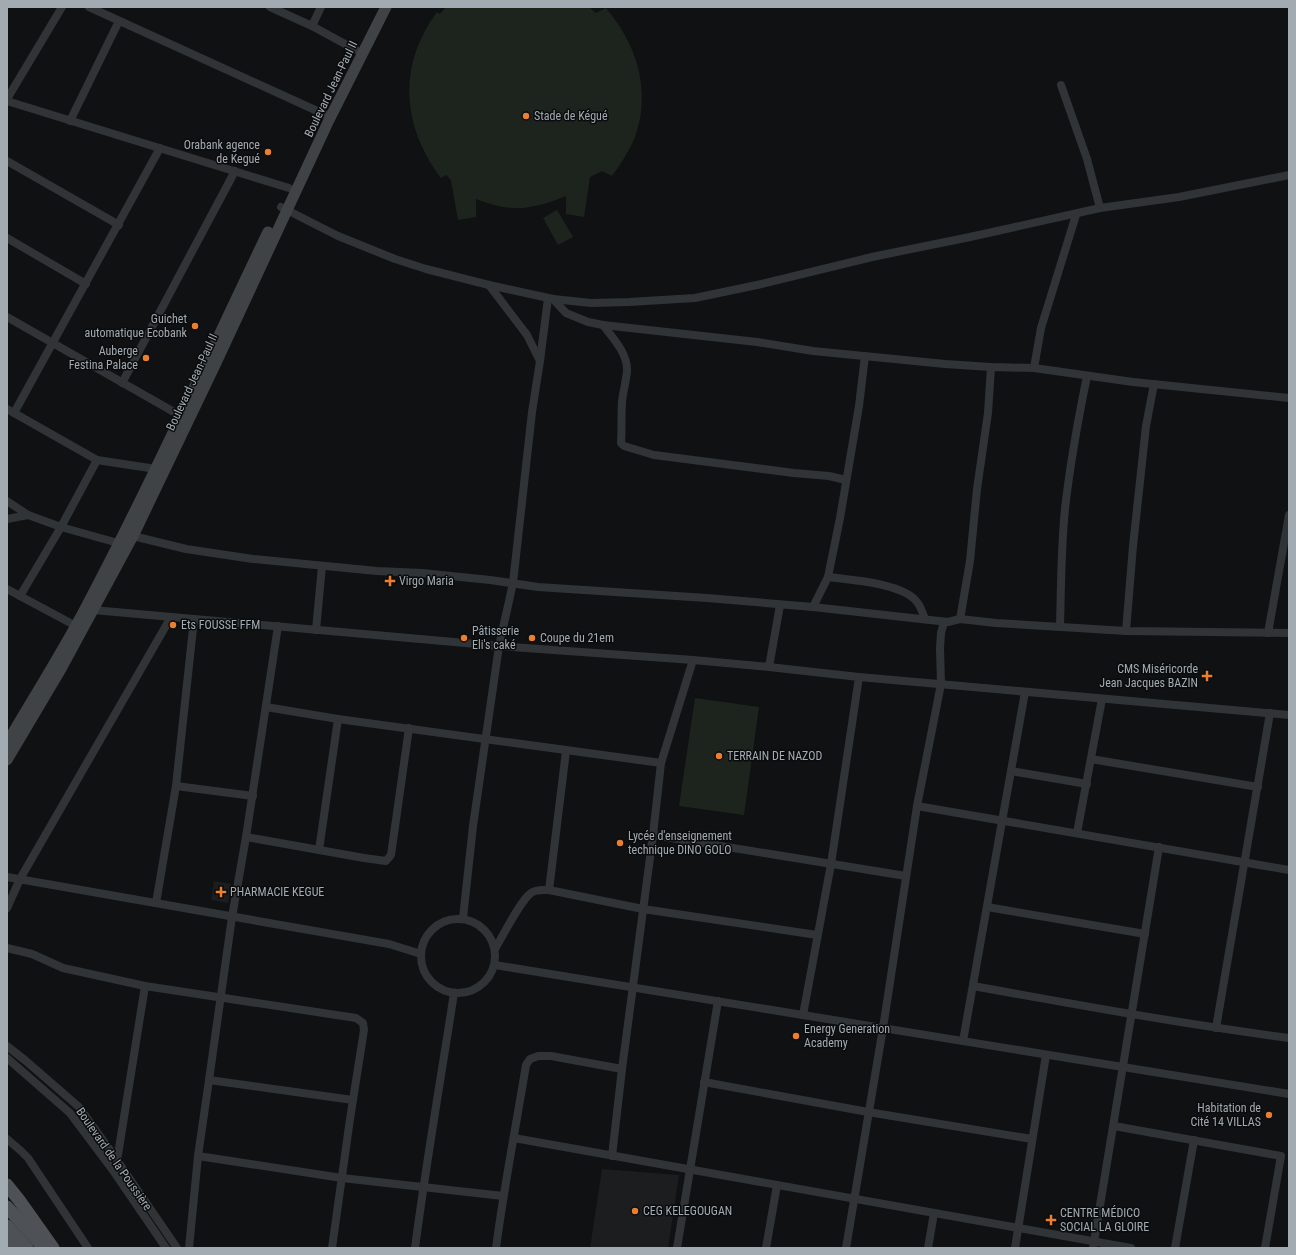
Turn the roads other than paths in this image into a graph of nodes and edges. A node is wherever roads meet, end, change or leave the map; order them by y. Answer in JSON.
{"nodes":[{"id":1,"x":62,"y":7,"type":"edge"},
{"id":2,"x":89,"y":7,"type":"edge"},
{"id":3,"x":270,"y":7,"type":"edge"},
{"id":4,"x":321,"y":7,"type":"edge"},
{"id":5,"x":379,"y":7,"type":"edge"},
{"id":6,"x":386,"y":7,"type":"edge"},
{"id":7,"x":119,"y":21,"type":"junction"},
{"id":8,"x":312,"y":26,"type":"junction"},
{"id":9,"x":356,"y":50,"type":"junction"},
{"id":10,"x":1062,"y":85,"type":"dead end"},
{"id":11,"x":7,"y":100,"type":"edge"},
{"id":12,"x":326,"y":115,"type":"junction"},
{"id":13,"x":70,"y":121,"type":"junction"},
{"id":14,"x":160,"y":148,"type":"junction"},
{"id":15,"x":7,"y":161,"type":"edge"},
{"id":16,"x":235,"y":171,"type":"junction"},
{"id":17,"x":1289,"y":175,"type":"edge"},
{"id":18,"x":289,"y":188,"type":"junction"},
{"id":19,"x":284,"y":208,"type":"junction"},
{"id":20,"x":1100,"y":208,"type":"junction"},
{"id":21,"x":1076,"y":214,"type":"junction"},
{"id":22,"x":119,"y":225,"type":"junction"},
{"id":23,"x":7,"y":238,"type":"edge"},
{"id":24,"x":86,"y":284,"type":"junction"},
{"id":25,"x":488,"y":285,"type":"junction"},
{"id":26,"x":550,"y":299,"type":"junction"},
{"id":27,"x":7,"y":317,"type":"edge"},
{"id":28,"x":603,"y":325,"type":"junction"},
{"id":29,"x":53,"y":343,"type":"junction"},
{"id":30,"x":864,"y":356,"type":"junction"},
{"id":31,"x":540,"y":361,"type":"junction"},
{"id":32,"x":991,"y":367,"type":"junction"},
{"id":33,"x":1034,"y":368,"type":"junction"},
{"id":34,"x":1087,"y":376,"type":"junction"},
{"id":35,"x":122,"y":383,"type":"junction"},
{"id":36,"x":1154,"y":384,"type":"junction"},
{"id":37,"x":1289,"y":398,"type":"edge"},
{"id":38,"x":10,"y":411,"type":"edge"},
{"id":39,"x":181,"y":416,"type":"junction"},
{"id":40,"x":97,"y":460,"type":"junction"},
{"id":41,"x":156,"y":469,"type":"junction"},
{"id":42,"x":846,"y":480,"type":"junction"},
{"id":43,"x":7,"y":500,"type":"edge"},
{"id":44,"x":28,"y":515,"type":"junction"},
{"id":45,"x":1289,"y":515,"type":"edge"},
{"id":46,"x":7,"y":519,"type":"edge"},
{"id":47,"x":61,"y":527,"type":"junction"},
{"id":48,"x":133,"y":536,"type":"junction"},
{"id":49,"x":118,"y":543,"type":"junction"},
{"id":50,"x":322,"y":566,"type":"junction"},
{"id":51,"x":828,"y":577,"type":"junction"},
{"id":52,"x":513,"y":584,"type":"junction"},
{"id":53,"x":7,"y":589,"type":"edge"},
{"id":54,"x":20,"y":596,"type":"junction"},
{"id":55,"x":780,"y":605,"type":"junction"},
{"id":56,"x":813,"y":607,"type":"junction"},
{"id":57,"x":90,"y":609,"type":"junction"},
{"id":58,"x":171,"y":617,"type":"junction"},
{"id":59,"x":194,"y":619,"type":"junction"},
{"id":60,"x":960,"y":619,"type":"junction"},
{"id":61,"x":925,"y":620,"type":"junction"},
{"id":62,"x":946,"y":622,"type":"junction"},
{"id":63,"x":76,"y":626,"type":"junction"},
{"id":64,"x":278,"y":626,"type":"junction"},
{"id":65,"x":1060,"y":627,"type":"junction"},
{"id":66,"x":316,"y":630,"type":"junction"},
{"id":67,"x":1126,"y":631,"type":"junction"},
{"id":68,"x":1268,"y":633,"type":"junction"},
{"id":69,"x":1289,"y":633,"type":"edge"},
{"id":70,"x":499,"y":646,"type":"junction"},
{"id":71,"x":693,"y":660,"type":"junction"},
{"id":72,"x":769,"y":666,"type":"junction"},
{"id":73,"x":859,"y":677,"type":"junction"},
{"id":74,"x":941,"y":684,"type":"junction"},
{"id":75,"x":1025,"y":692,"type":"junction"},
{"id":76,"x":1102,"y":698,"type":"junction"},
{"id":77,"x":266,"y":706,"type":"junction"},
{"id":78,"x":1270,"y":713,"type":"junction"},
{"id":79,"x":1289,"y":715,"type":"edge"},
{"id":80,"x":338,"y":719,"type":"junction"},
{"id":81,"x":408,"y":728,"type":"junction"},
{"id":82,"x":486,"y":739,"type":"junction"},
{"id":83,"x":7,"y":743,"type":"edge"},
{"id":84,"x":566,"y":751,"type":"junction"},
{"id":85,"x":1091,"y":759,"type":"junction"},
{"id":86,"x":7,"y":760,"type":"edge"},
{"id":87,"x":661,"y":763,"type":"junction"},
{"id":88,"x":1011,"y":771,"type":"junction"},
{"id":89,"x":1087,"y":784,"type":"junction"},
{"id":90,"x":176,"y":786,"type":"junction"},
{"id":91,"x":1258,"y":787,"type":"junction"},
{"id":92,"x":252,"y":796,"type":"junction"},
{"id":93,"x":917,"y":806,"type":"junction"},
{"id":94,"x":1002,"y":820,"type":"junction"},
{"id":95,"x":1077,"y":833,"type":"junction"},
{"id":96,"x":653,"y":835,"type":"junction"},
{"id":97,"x":246,"y":837,"type":"junction"},
{"id":98,"x":1159,"y":847,"type":"junction"},
{"id":99,"x":319,"y":850,"type":"junction"},
{"id":100,"x":1244,"y":862,"type":"junction"},
{"id":101,"x":831,"y":864,"type":"junction"},
{"id":102,"x":1289,"y":870,"type":"edge"},
{"id":103,"x":906,"y":876,"type":"junction"},
{"id":104,"x":7,"y":877,"type":"edge"},
{"id":105,"x":20,"y":879,"type":"junction"},
{"id":106,"x":549,"y":890,"type":"junction"},
{"id":107,"x":156,"y":903,"type":"junction"},
{"id":108,"x":987,"y":907,"type":"junction"},
{"id":109,"x":7,"y":908,"type":"edge"},
{"id":110,"x":643,"y":909,"type":"junction"},
{"id":111,"x":232,"y":917,"type":"junction"},
{"id":112,"x":463,"y":918,"type":"junction"},
{"id":113,"x":1145,"y":934,"type":"junction"},
{"id":114,"x":817,"y":935,"type":"junction"},
{"id":115,"x":7,"y":948,"type":"edge"},
{"id":116,"x":495,"y":949,"type":"junction"},
{"id":117,"x":421,"y":954,"type":"junction"},
{"id":118,"x":495,"y":965,"type":"junction"},
{"id":119,"x":145,"y":986,"type":"junction"},
{"id":120,"x":973,"y":986,"type":"junction"},
{"id":121,"x":632,"y":988,"type":"junction"},
{"id":122,"x":454,"y":993,"type":"junction"},
{"id":123,"x":221,"y":997,"type":"junction"},
{"id":124,"x":718,"y":1001,"type":"junction"},
{"id":125,"x":803,"y":1015,"type":"junction"},
{"id":126,"x":1132,"y":1015,"type":"junction"},
{"id":127,"x":883,"y":1028,"type":"junction"},
{"id":128,"x":1216,"y":1028,"type":"junction"},
{"id":129,"x":1289,"y":1038,"type":"edge"},
{"id":130,"x":963,"y":1041,"type":"junction"},
{"id":131,"x":7,"y":1046,"type":"edge"},
{"id":132,"x":1046,"y":1054,"type":"junction"},
{"id":133,"x":7,"y":1058,"type":"edge"},
{"id":134,"x":1123,"y":1067,"type":"junction"},
{"id":135,"x":622,"y":1069,"type":"junction"},
{"id":136,"x":209,"y":1080,"type":"junction"},
{"id":137,"x":704,"y":1082,"type":"junction"},
{"id":138,"x":1289,"y":1094,"type":"edge"},
{"id":139,"x":353,"y":1100,"type":"junction"},
{"id":140,"x":868,"y":1112,"type":"junction"},
{"id":141,"x":1114,"y":1126,"type":"junction"},
{"id":142,"x":514,"y":1138,"type":"junction"},
{"id":143,"x":1032,"y":1138,"type":"junction"},
{"id":144,"x":7,"y":1139,"type":"edge"},
{"id":145,"x":1194,"y":1140,"type":"junction"},
{"id":146,"x":198,"y":1156,"type":"junction"},
{"id":147,"x":612,"y":1156,"type":"junction"},
{"id":148,"x":1285,"y":1157,"type":"edge"},
{"id":149,"x":118,"y":1161,"type":"junction"},
{"id":150,"x":690,"y":1170,"type":"junction"},
{"id":151,"x":342,"y":1178,"type":"junction"},
{"id":152,"x":7,"y":1185,"type":"edge"},
{"id":153,"x":777,"y":1185,"type":"junction"},
{"id":154,"x":423,"y":1186,"type":"junction"},
{"id":155,"x":503,"y":1196,"type":"junction"},
{"id":156,"x":854,"y":1199,"type":"junction"},
{"id":157,"x":7,"y":1207,"type":"edge"},
{"id":158,"x":934,"y":1213,"type":"junction"},
{"id":159,"x":7,"y":1226,"type":"edge"},
{"id":160,"x":1018,"y":1228,"type":"junction"},
{"id":161,"x":7,"y":1242,"type":"edge"},
{"id":162,"x":1094,"y":1245,"type":"edge"},
{"id":163,"x":13,"y":1248,"type":"edge"},
{"id":164,"x":27,"y":1248,"type":"edge"},
{"id":165,"x":44,"y":1248,"type":"edge"},
{"id":166,"x":52,"y":1248,"type":"edge"},
{"id":167,"x":88,"y":1248,"type":"edge"},
{"id":168,"x":166,"y":1248,"type":"edge"},
{"id":169,"x":177,"y":1248,"type":"edge"},
{"id":170,"x":188,"y":1248,"type":"edge"},
{"id":171,"x":332,"y":1248,"type":"edge"},
{"id":172,"x":415,"y":1248,"type":"edge"},
{"id":173,"x":496,"y":1248,"type":"edge"},
{"id":174,"x":677,"y":1248,"type":"edge"},
{"id":175,"x":766,"y":1248,"type":"edge"},
{"id":176,"x":846,"y":1248,"type":"edge"},
{"id":177,"x":928,"y":1248,"type":"edge"},
{"id":178,"x":1015,"y":1248,"type":"edge"},
{"id":179,"x":1131,"y":1248,"type":"edge"},
{"id":180,"x":1175,"y":1248,"type":"edge"},
{"id":181,"x":1265,"y":1248,"type":"edge"}],
"edges":[{"from":1,"to":11,"type":"street"},
{"from":2,"to":7,"type":"street"},
{"from":3,"to":8,"type":"street"},
{"from":4,"to":8,"type":"street"},
{"from":5,"to":9,"type":"main road","name":"Boulevard Jean-Paul II"},
{"from":6,"to":19,"type":"main road","name":"Boulevard Jean-Paul II"},
{"from":7,"to":12,"type":"street"},
{"from":7,"to":13,"type":"street"},
{"from":8,"to":9,"type":"street"},
{"from":9,"to":12,"type":"main road","name":"Boulevard Jean-Paul II"},
{"from":10,"to":20,"type":"street"},
{"from":11,"to":13,"type":"street"},
{"from":12,"to":18,"type":"main road","name":"Boulevard Jean-Paul II"},
{"from":13,"to":14,"type":"street"},
{"from":14,"to":16,"type":"street"},
{"from":14,"to":22,"type":"street"},
{"from":15,"to":22,"type":"street"},
{"from":16,"to":18,"type":"street"},
{"from":16,"to":35,"type":"street"},
{"from":17,"to":20,"type":"street"},
{"from":18,"to":19,"type":"main road","name":"Boulevard Jean-Paul II"},
{"from":19,"to":25,"type":"street"},
{"from":19,"to":39,"type":"main road","name":"Boulevard Jean-Paul II"},
{"from":19,"to":48,"type":"main road","name":"Boulevard Jean-Paul II"},
{"from":20,"to":21,"type":"street"},
{"from":21,"to":26,"type":"street"},
{"from":21,"to":33,"type":"street"},
{"from":22,"to":24,"type":"street"},
{"from":23,"to":24,"type":"street"},
{"from":24,"to":29,"type":"street"},
{"from":25,"to":26,"type":"street"},
{"from":25,"to":31,"type":"street"},
{"from":26,"to":28,"type":"street"},
{"from":26,"to":31,"type":"street"},
{"from":27,"to":29,"type":"street"},
{"from":28,"to":30,"type":"street"},
{"from":28,"to":42,"type":"street"},
{"from":29,"to":35,"type":"street"},
{"from":29,"to":38,"type":"street"},
{"from":30,"to":32,"type":"street"},
{"from":30,"to":42,"type":"street"},
{"from":31,"to":52,"type":"street"},
{"from":32,"to":33,"type":"street"},
{"from":32,"to":60,"type":"street"},
{"from":33,"to":34,"type":"street"},
{"from":34,"to":36,"type":"street"},
{"from":34,"to":65,"type":"street"},
{"from":35,"to":39,"type":"street"},
{"from":36,"to":37,"type":"street"},
{"from":36,"to":67,"type":"street"},
{"from":38,"to":40,"type":"street"},
{"from":39,"to":41,"type":"main road","name":"Boulevard Jean-Paul II"},
{"from":40,"to":41,"type":"street"},
{"from":40,"to":47,"type":"street"},
{"from":41,"to":49,"type":"main road","name":"Boulevard Jean-Paul II"},
{"from":42,"to":51,"type":"street"},
{"from":43,"to":44,"type":"street"},
{"from":44,"to":46,"type":"street"},
{"from":44,"to":47,"type":"street"},
{"from":45,"to":68,"type":"street"},
{"from":47,"to":49,"type":"street"},
{"from":47,"to":54,"type":"street"},
{"from":48,"to":50,"type":"street"},
{"from":48,"to":57,"type":"main road","name":"Boulevard Jean-Paul II"},
{"from":49,"to":57,"type":"main road","name":"Boulevard Jean-Paul II"},
{"from":50,"to":52,"type":"street"},
{"from":50,"to":66,"type":"street"},
{"from":51,"to":56,"type":"street"},
{"from":51,"to":61,"type":"street"},
{"from":52,"to":55,"type":"street"},
{"from":52,"to":70,"type":"street"},
{"from":53,"to":54,"type":"street"},
{"from":54,"to":63,"type":"street"},
{"from":55,"to":56,"type":"street"},
{"from":55,"to":72,"type":"street"},
{"from":56,"to":61,"type":"street"},
{"from":57,"to":58,"type":"street"},
{"from":57,"to":63,"type":"main road","name":"Boulevard Jean-Paul II"},
{"from":57,"to":86,"type":"main road","name":"Boulevard Jean-Paul II"},
{"from":58,"to":59,"type":"street"},
{"from":58,"to":105,"type":"street"},
{"from":59,"to":64,"type":"street"},
{"from":59,"to":90,"type":"street"},
{"from":60,"to":62,"type":"street"},
{"from":60,"to":65,"type":"street"},
{"from":61,"to":62,"type":"street"},
{"from":62,"to":74,"type":"street"},
{"from":63,"to":83,"type":"main road","name":"Boulevard Jean-Paul II"},
{"from":64,"to":66,"type":"street"},
{"from":64,"to":77,"type":"street"},
{"from":65,"to":67,"type":"street"},
{"from":66,"to":70,"type":"street"},
{"from":67,"to":68,"type":"street"},
{"from":68,"to":69,"type":"street"},
{"from":70,"to":71,"type":"street"},
{"from":70,"to":82,"type":"street"},
{"from":71,"to":72,"type":"street"},
{"from":71,"to":87,"type":"street"},
{"from":72,"to":73,"type":"street"},
{"from":73,"to":74,"type":"street"},
{"from":73,"to":101,"type":"street"},
{"from":74,"to":75,"type":"street"},
{"from":74,"to":93,"type":"street"},
{"from":75,"to":76,"type":"street"},
{"from":75,"to":88,"type":"street"},
{"from":76,"to":78,"type":"street"},
{"from":76,"to":85,"type":"street"},
{"from":77,"to":80,"type":"street"},
{"from":77,"to":92,"type":"street"},
{"from":78,"to":79,"type":"street"},
{"from":78,"to":91,"type":"street"},
{"from":80,"to":81,"type":"street"},
{"from":80,"to":99,"type":"street"},
{"from":81,"to":82,"type":"street"},
{"from":81,"to":99,"type":"street"},
{"from":82,"to":84,"type":"street"},
{"from":82,"to":112,"type":"street"},
{"from":84,"to":87,"type":"street"},
{"from":84,"to":106,"type":"street"},
{"from":85,"to":89,"type":"street"},
{"from":85,"to":91,"type":"street"},
{"from":87,"to":96,"type":"street"},
{"from":88,"to":89,"type":"street"},
{"from":88,"to":94,"type":"street"},
{"from":89,"to":95,"type":"street"},
{"from":90,"to":92,"type":"street"},
{"from":90,"to":107,"type":"street"},
{"from":91,"to":100,"type":"street"},
{"from":92,"to":97,"type":"street"},
{"from":93,"to":94,"type":"street"},
{"from":93,"to":103,"type":"street"},
{"from":94,"to":95,"type":"street"},
{"from":94,"to":108,"type":"street"},
{"from":95,"to":98,"type":"street"},
{"from":96,"to":101,"type":"street"},
{"from":96,"to":110,"type":"street"},
{"from":97,"to":99,"type":"street"},
{"from":97,"to":111,"type":"street"},
{"from":98,"to":100,"type":"street"},
{"from":98,"to":113,"type":"street"},
{"from":100,"to":102,"type":"street"},
{"from":100,"to":128,"type":"street"},
{"from":101,"to":103,"type":"street"},
{"from":101,"to":114,"type":"street"},
{"from":103,"to":127,"type":"street"},
{"from":104,"to":105,"type":"street"},
{"from":105,"to":107,"type":"street"},
{"from":105,"to":109,"type":"street"},
{"from":106,"to":110,"type":"street"},
{"from":106,"to":116,"type":"street"},
{"from":107,"to":111,"type":"street"},
{"from":108,"to":113,"type":"street"},
{"from":108,"to":120,"type":"street"},
{"from":110,"to":114,"type":"street"},
{"from":110,"to":121,"type":"street"},
{"from":111,"to":117,"type":"street"},
{"from":111,"to":123,"type":"street"},
{"from":112,"to":116,"type":"street"},
{"from":112,"to":117,"type":"street"},
{"from":113,"to":126,"type":"street"},
{"from":114,"to":125,"type":"street"},
{"from":115,"to":119,"type":"street"},
{"from":116,"to":118,"type":"street"},
{"from":117,"to":122,"type":"street"},
{"from":118,"to":121,"type":"street"},
{"from":118,"to":122,"type":"street"},
{"from":119,"to":123,"type":"street"},
{"from":119,"to":149,"type":"street"},
{"from":120,"to":126,"type":"street"},
{"from":120,"to":130,"type":"street"},
{"from":121,"to":124,"type":"street"},
{"from":121,"to":135,"type":"street"},
{"from":122,"to":154,"type":"street"},
{"from":123,"to":136,"type":"street"},
{"from":123,"to":139,"type":"street"},
{"from":124,"to":125,"type":"street"},
{"from":124,"to":137,"type":"street"},
{"from":125,"to":127,"type":"street"},
{"from":126,"to":128,"type":"street"},
{"from":126,"to":134,"type":"street"},
{"from":127,"to":130,"type":"street"},
{"from":127,"to":140,"type":"street"},
{"from":128,"to":129,"type":"street"},
{"from":130,"to":132,"type":"street"},
{"from":131,"to":149,"type":"street","name":"Boulevard de la Poussière"},
{"from":132,"to":134,"type":"street"},
{"from":132,"to":143,"type":"street"},
{"from":133,"to":168,"type":"street","name":"Boulevard de la Poussière"},
{"from":134,"to":138,"type":"street"},
{"from":134,"to":141,"type":"street"},
{"from":135,"to":142,"type":"street"},
{"from":135,"to":147,"type":"street"},
{"from":136,"to":139,"type":"street"},
{"from":136,"to":146,"type":"street"},
{"from":137,"to":140,"type":"street"},
{"from":137,"to":150,"type":"street"},
{"from":139,"to":151,"type":"street"},
{"from":140,"to":143,"type":"street"},
{"from":140,"to":156,"type":"street"},
{"from":141,"to":145,"type":"street"},
{"from":141,"to":162,"type":"street"},
{"from":142,"to":147,"type":"street"},
{"from":142,"to":155,"type":"street"},
{"from":143,"to":160,"type":"street"},
{"from":144,"to":167,"type":"street"},
{"from":145,"to":148,"type":"street"},
{"from":145,"to":180,"type":"street"},
{"from":146,"to":151,"type":"street"},
{"from":146,"to":170,"type":"street"},
{"from":147,"to":150,"type":"street"},
{"from":148,"to":181,"type":"street"},
{"from":149,"to":169,"type":"street","name":"Boulevard de la Poussière"},
{"from":150,"to":153,"type":"street"},
{"from":150,"to":174,"type":"street"},
{"from":151,"to":154,"type":"street"},
{"from":151,"to":171,"type":"street"},
{"from":152,"to":166,"type":"main road"},
{"from":153,"to":156,"type":"street"},
{"from":153,"to":175,"type":"street"},
{"from":154,"to":155,"type":"street"},
{"from":154,"to":172,"type":"street"},
{"from":155,"to":173,"type":"street"},
{"from":156,"to":158,"type":"street"},
{"from":156,"to":176,"type":"street"},
{"from":157,"to":165,"type":"main road"},
{"from":158,"to":160,"type":"street"},
{"from":158,"to":177,"type":"street"},
{"from":159,"to":164,"type":"main road"},
{"from":160,"to":162,"type":"street"},
{"from":160,"to":178,"type":"street"},
{"from":161,"to":163,"type":"main road"},
{"from":162,"to":179,"type":"street"}]}
